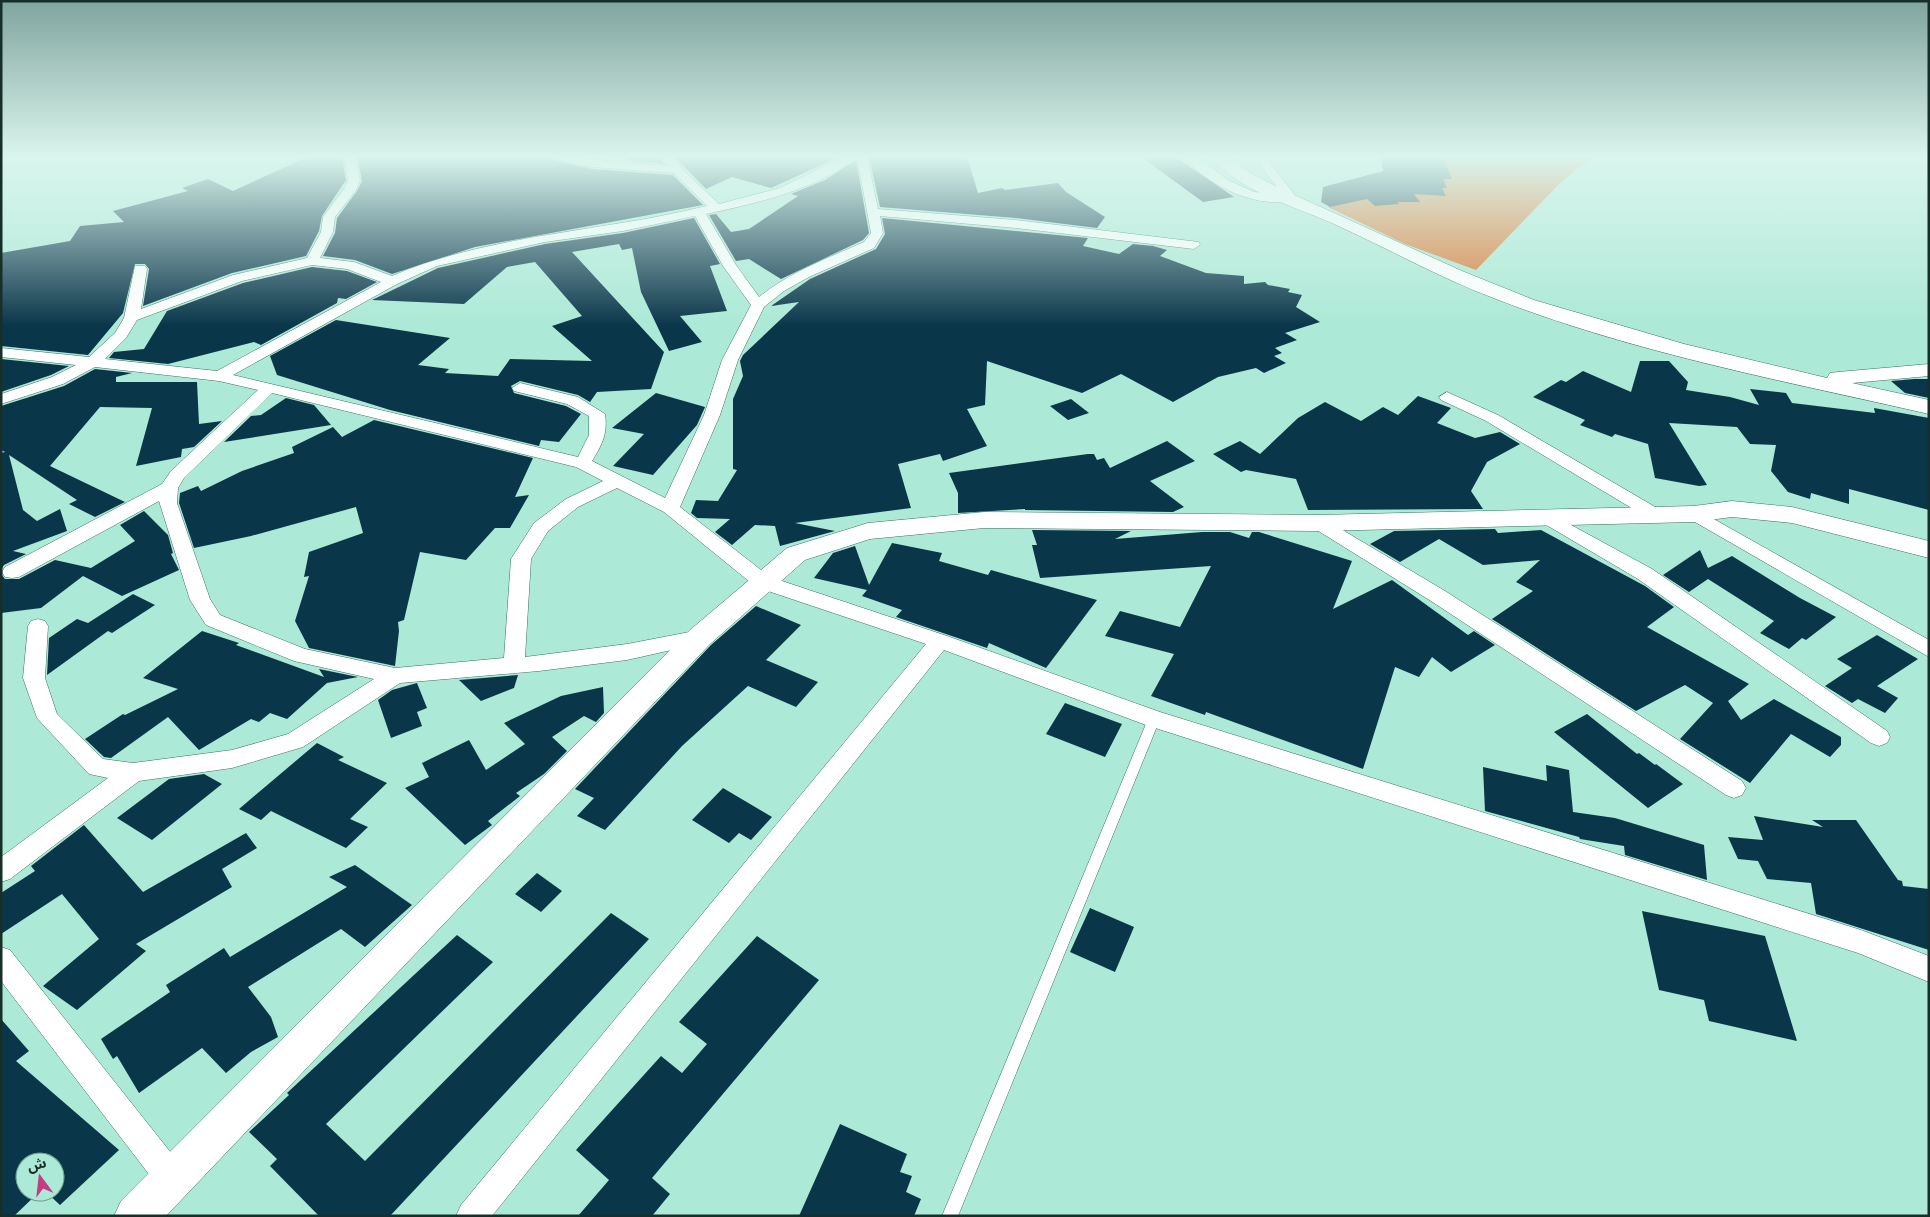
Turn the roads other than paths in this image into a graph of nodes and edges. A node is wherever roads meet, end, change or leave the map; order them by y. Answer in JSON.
{"nodes":[{"id":1,"x":699,"y":212,"type":"edge"},
{"id":2,"x":872,"y":212,"type":"edge"},
{"id":3,"x":331,"y":213,"type":"edge"},
{"id":4,"x":695,"y":213,"type":"edge"},
{"id":5,"x":882,"y":213,"type":"edge"},
{"id":6,"x":1322,"y":213,"type":"edge"},
{"id":7,"x":1194,"y":245,"type":"dead end"},
{"id":8,"x":312,"y":261,"type":"junction"},
{"id":9,"x":140,"y":269,"type":"dead end"},
{"id":10,"x":392,"y":281,"type":"junction"},
{"id":11,"x":758,"y":305,"type":"junction"},
{"id":12,"x":131,"y":317,"type":"junction"},
{"id":13,"x":1,"y":345,"type":"edge"},
{"id":14,"x":1,"y":352,"type":"edge"},
{"id":15,"x":29,"y":356,"type":"junction"},
{"id":16,"x":92,"y":362,"type":"junction"},
{"id":17,"x":1929,"y":370,"type":"edge"},
{"id":18,"x":219,"y":376,"type":"junction"},
{"id":19,"x":1814,"y":380,"type":"junction"},
{"id":20,"x":270,"y":388,"type":"junction"},
{"id":21,"x":520,"y":388,"type":"dead end"},
{"id":22,"x":1447,"y":397,"type":"dead end"},
{"id":23,"x":1,"y":399,"type":"edge"},
{"id":24,"x":1929,"y":407,"type":"edge"},
{"id":25,"x":582,"y":464,"type":"junction"},
{"id":26,"x":617,"y":481,"type":"junction"},
{"id":27,"x":169,"y":488,"type":"junction"},
{"id":28,"x":670,"y":508,"type":"junction"},
{"id":29,"x":1694,"y":514,"type":"junction"},
{"id":30,"x":1656,"y":515,"type":"junction"},
{"id":31,"x":1549,"y":519,"type":"junction"},
{"id":32,"x":1318,"y":523,"type":"junction"},
{"id":33,"x":1929,"y":550,"type":"edge"},
{"id":34,"x":12,"y":572,"type":"dead end"},
{"id":35,"x":763,"y":582,"type":"junction"},
{"id":36,"x":38,"y":626,"type":"dead end"},
{"id":37,"x":700,"y":637,"type":"junction"},
{"id":38,"x":940,"y":641,"type":"junction"},
{"id":39,"x":1929,"y":650,"type":"edge"},
{"id":40,"x":514,"y":665,"type":"junction"},
{"id":41,"x":395,"y":676,"type":"junction"},
{"id":42,"x":1154,"y":719,"type":"junction"},
{"id":43,"x":1879,"y":737,"type":"dead end"},
{"id":44,"x":133,"y":772,"type":"junction"},
{"id":45,"x":1734,"y":788,"type":"dead end"},
{"id":46,"x":1,"y":871,"type":"edge"},
{"id":47,"x":1,"y":959,"type":"edge"},
{"id":48,"x":1929,"y":970,"type":"edge"},
{"id":49,"x":172,"y":1179,"type":"junction"},
{"id":50,"x":136,"y":1216,"type":"edge"},
{"id":51,"x":472,"y":1216,"type":"edge"},
{"id":52,"x":950,"y":1216,"type":"edge"}],
"edges":[{"from":1,"to":11,"type":"street"},
{"from":2,"to":11,"type":"street"},
{"from":3,"to":8,"type":"street"},
{"from":4,"to":10,"type":"street"},
{"from":5,"to":7,"type":"street"},
{"from":6,"to":19,"type":"street"},
{"from":8,"to":10,"type":"street"},
{"from":8,"to":12,"type":"street"},
{"from":9,"to":12,"type":"street"},
{"from":10,"to":18,"type":"street"},
{"from":11,"to":28,"type":"street"},
{"from":12,"to":16,"type":"street"},
{"from":13,"to":15,"type":"street"},
{"from":14,"to":15,"type":"street"},
{"from":15,"to":16,"type":"street"},
{"from":16,"to":18,"type":"street"},
{"from":16,"to":23,"type":"street"},
{"from":17,"to":19,"type":"street"},
{"from":18,"to":20,"type":"street"},
{"from":19,"to":24,"type":"street"},
{"from":20,"to":25,"type":"street"},
{"from":20,"to":27,"type":"street"},
{"from":21,"to":25,"type":"street"},
{"from":22,"to":30,"type":"street"},
{"from":25,"to":26,"type":"street"},
{"from":26,"to":28,"type":"street"},
{"from":26,"to":40,"type":"street"},
{"from":27,"to":34,"type":"street"},
{"from":27,"to":41,"type":"street"},
{"from":28,"to":35,"type":"street"},
{"from":29,"to":30,"type":"street"},
{"from":29,"to":33,"type":"street"},
{"from":29,"to":39,"type":"street"},
{"from":30,"to":31,"type":"street"},
{"from":31,"to":32,"type":"street"},
{"from":31,"to":43,"type":"street"},
{"from":32,"to":35,"type":"street"},
{"from":32,"to":45,"type":"street"},
{"from":35,"to":37,"type":"street"},
{"from":35,"to":38,"type":"street"},
{"from":36,"to":44,"type":"street"},
{"from":37,"to":40,"type":"street"},
{"from":37,"to":49,"type":"street"},
{"from":38,"to":42,"type":"street"},
{"from":38,"to":51,"type":"street"},
{"from":40,"to":41,"type":"street"},
{"from":41,"to":44,"type":"street"},
{"from":42,"to":48,"type":"street"},
{"from":42,"to":52,"type":"lane"},
{"from":44,"to":46,"type":"street"},
{"from":47,"to":49,"type":"street"},
{"from":49,"to":50,"type":"street"}]}
